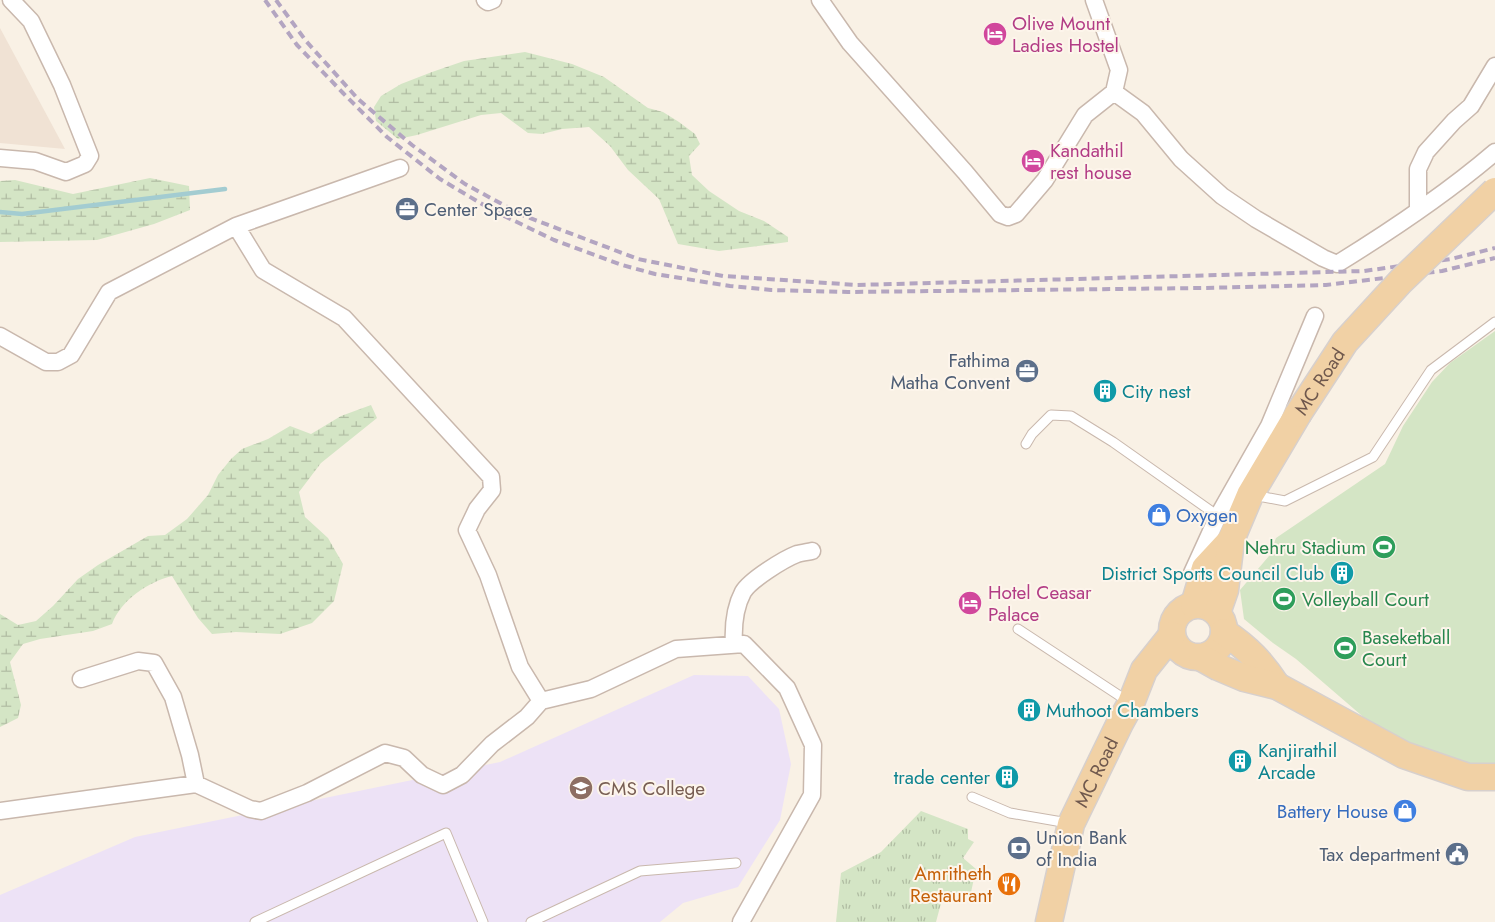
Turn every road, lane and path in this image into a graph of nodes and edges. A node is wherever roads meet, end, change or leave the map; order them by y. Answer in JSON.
{"nodes":[{"id":1,"x":11,"y":0,"type":"edge"},
{"id":2,"x":484,"y":0,"type":"edge"},
{"id":3,"x":493,"y":0,"type":"edge"},
{"id":4,"x":820,"y":0,"type":"edge"},
{"id":5,"x":1094,"y":0,"type":"edge"},
{"id":6,"x":1495,"y":66,"type":"edge"},
{"id":7,"x":1114,"y":92,"type":"junction"},
{"id":8,"x":1495,"y":152,"type":"edge"},
{"id":9,"x":0,"y":158,"type":"edge"},
{"id":10,"x":400,"y":168,"type":"dead end"},
{"id":11,"x":1495,"y":191,"type":"edge"},
{"id":12,"x":1418,"y":212,"type":"junction"},
{"id":13,"x":236,"y":226,"type":"junction"},
{"id":14,"x":1316,"y":316,"type":"dead end"},
{"id":15,"x":1495,"y":322,"type":"edge"},
{"id":16,"x":0,"y":336,"type":"edge"},
{"id":17,"x":1026,"y":444,"type":"dead end"},
{"id":18,"x":1250,"y":495,"type":"junction"},
{"id":19,"x":1218,"y":516,"type":"junction"},
{"id":20,"x":812,"y":550,"type":"dead end"},
{"id":21,"x":1212,"y":617,"type":"junction"},
{"id":22,"x":1018,"y":629,"type":"dead end"},
{"id":23,"x":1172,"y":635,"type":"junction"},
{"id":24,"x":734,"y":645,"type":"junction"},
{"id":25,"x":1196,"y":657,"type":"junction"},
{"id":26,"x":81,"y":679,"type":"dead end"},
{"id":27,"x":1278,"y":686,"type":"junction"},
{"id":28,"x":542,"y":702,"type":"junction"},
{"id":29,"x":1131,"y":703,"type":"junction"},
{"id":30,"x":1495,"y":777,"type":"edge"},
{"id":31,"x":196,"y":784,"type":"junction"},
{"id":32,"x":972,"y":798,"type":"dead end"},
{"id":33,"x":0,"y":811,"type":"edge"},
{"id":34,"x":1070,"y":824,"type":"junction"},
{"id":35,"x":736,"y":863,"type":"dead end"},
{"id":36,"x":255,"y":922,"type":"edge"},
{"id":37,"x":483,"y":922,"type":"edge"},
{"id":38,"x":531,"y":922,"type":"edge"},
{"id":39,"x":741,"y":922,"type":"edge"},
{"id":40,"x":1049,"y":922,"type":"edge"}],
"edges":[{"from":1,"to":9,"type":"street"},
{"from":2,"to":3,"type":"street"},
{"from":4,"to":7,"type":"street"},
{"from":5,"to":7,"type":"street"},
{"from":6,"to":12,"type":"street"},
{"from":7,"to":12,"type":"street"},
{"from":8,"to":12,"type":"street"},
{"from":10,"to":13,"type":"street"},
{"from":11,"to":18,"type":"main road","name":"MC Road","bridge":true},
{"from":13,"to":16,"type":"street"},
{"from":13,"to":28,"type":"street"},
{"from":14,"to":19,"type":"street"},
{"from":15,"to":18,"type":"lane"},
{"from":17,"to":19,"type":"lane"},
{"from":18,"to":21,"type":"main road","name":"MC Road"},
{"from":19,"to":21,"type":"street"},
{"from":20,"to":24,"type":"street"},
{"from":21,"to":23,"type":"main road","name":"MC Road"},
{"from":21,"to":25,"type":"main road"},
{"from":21,"to":27,"type":"main road"},
{"from":22,"to":29,"type":"lane"},
{"from":23,"to":25,"type":"main road"},
{"from":23,"to":29,"type":"main road","name":"MC Road"},
{"from":24,"to":28,"type":"street"},
{"from":24,"to":39,"type":"street"},
{"from":25,"to":27,"type":"main road"},
{"from":25,"to":29,"type":"main road"},
{"from":26,"to":31,"type":"street"},
{"from":27,"to":30,"type":"main road"},
{"from":28,"to":31,"type":"street"},
{"from":29,"to":34,"type":"main road","name":"MC Road"},
{"from":31,"to":33,"type":"street"},
{"from":32,"to":34,"type":"lane"},
{"from":34,"to":40,"type":"main road","name":"MC Road"},
{"from":35,"to":38,"type":"lane"},
{"from":36,"to":37,"type":"lane"}]}
